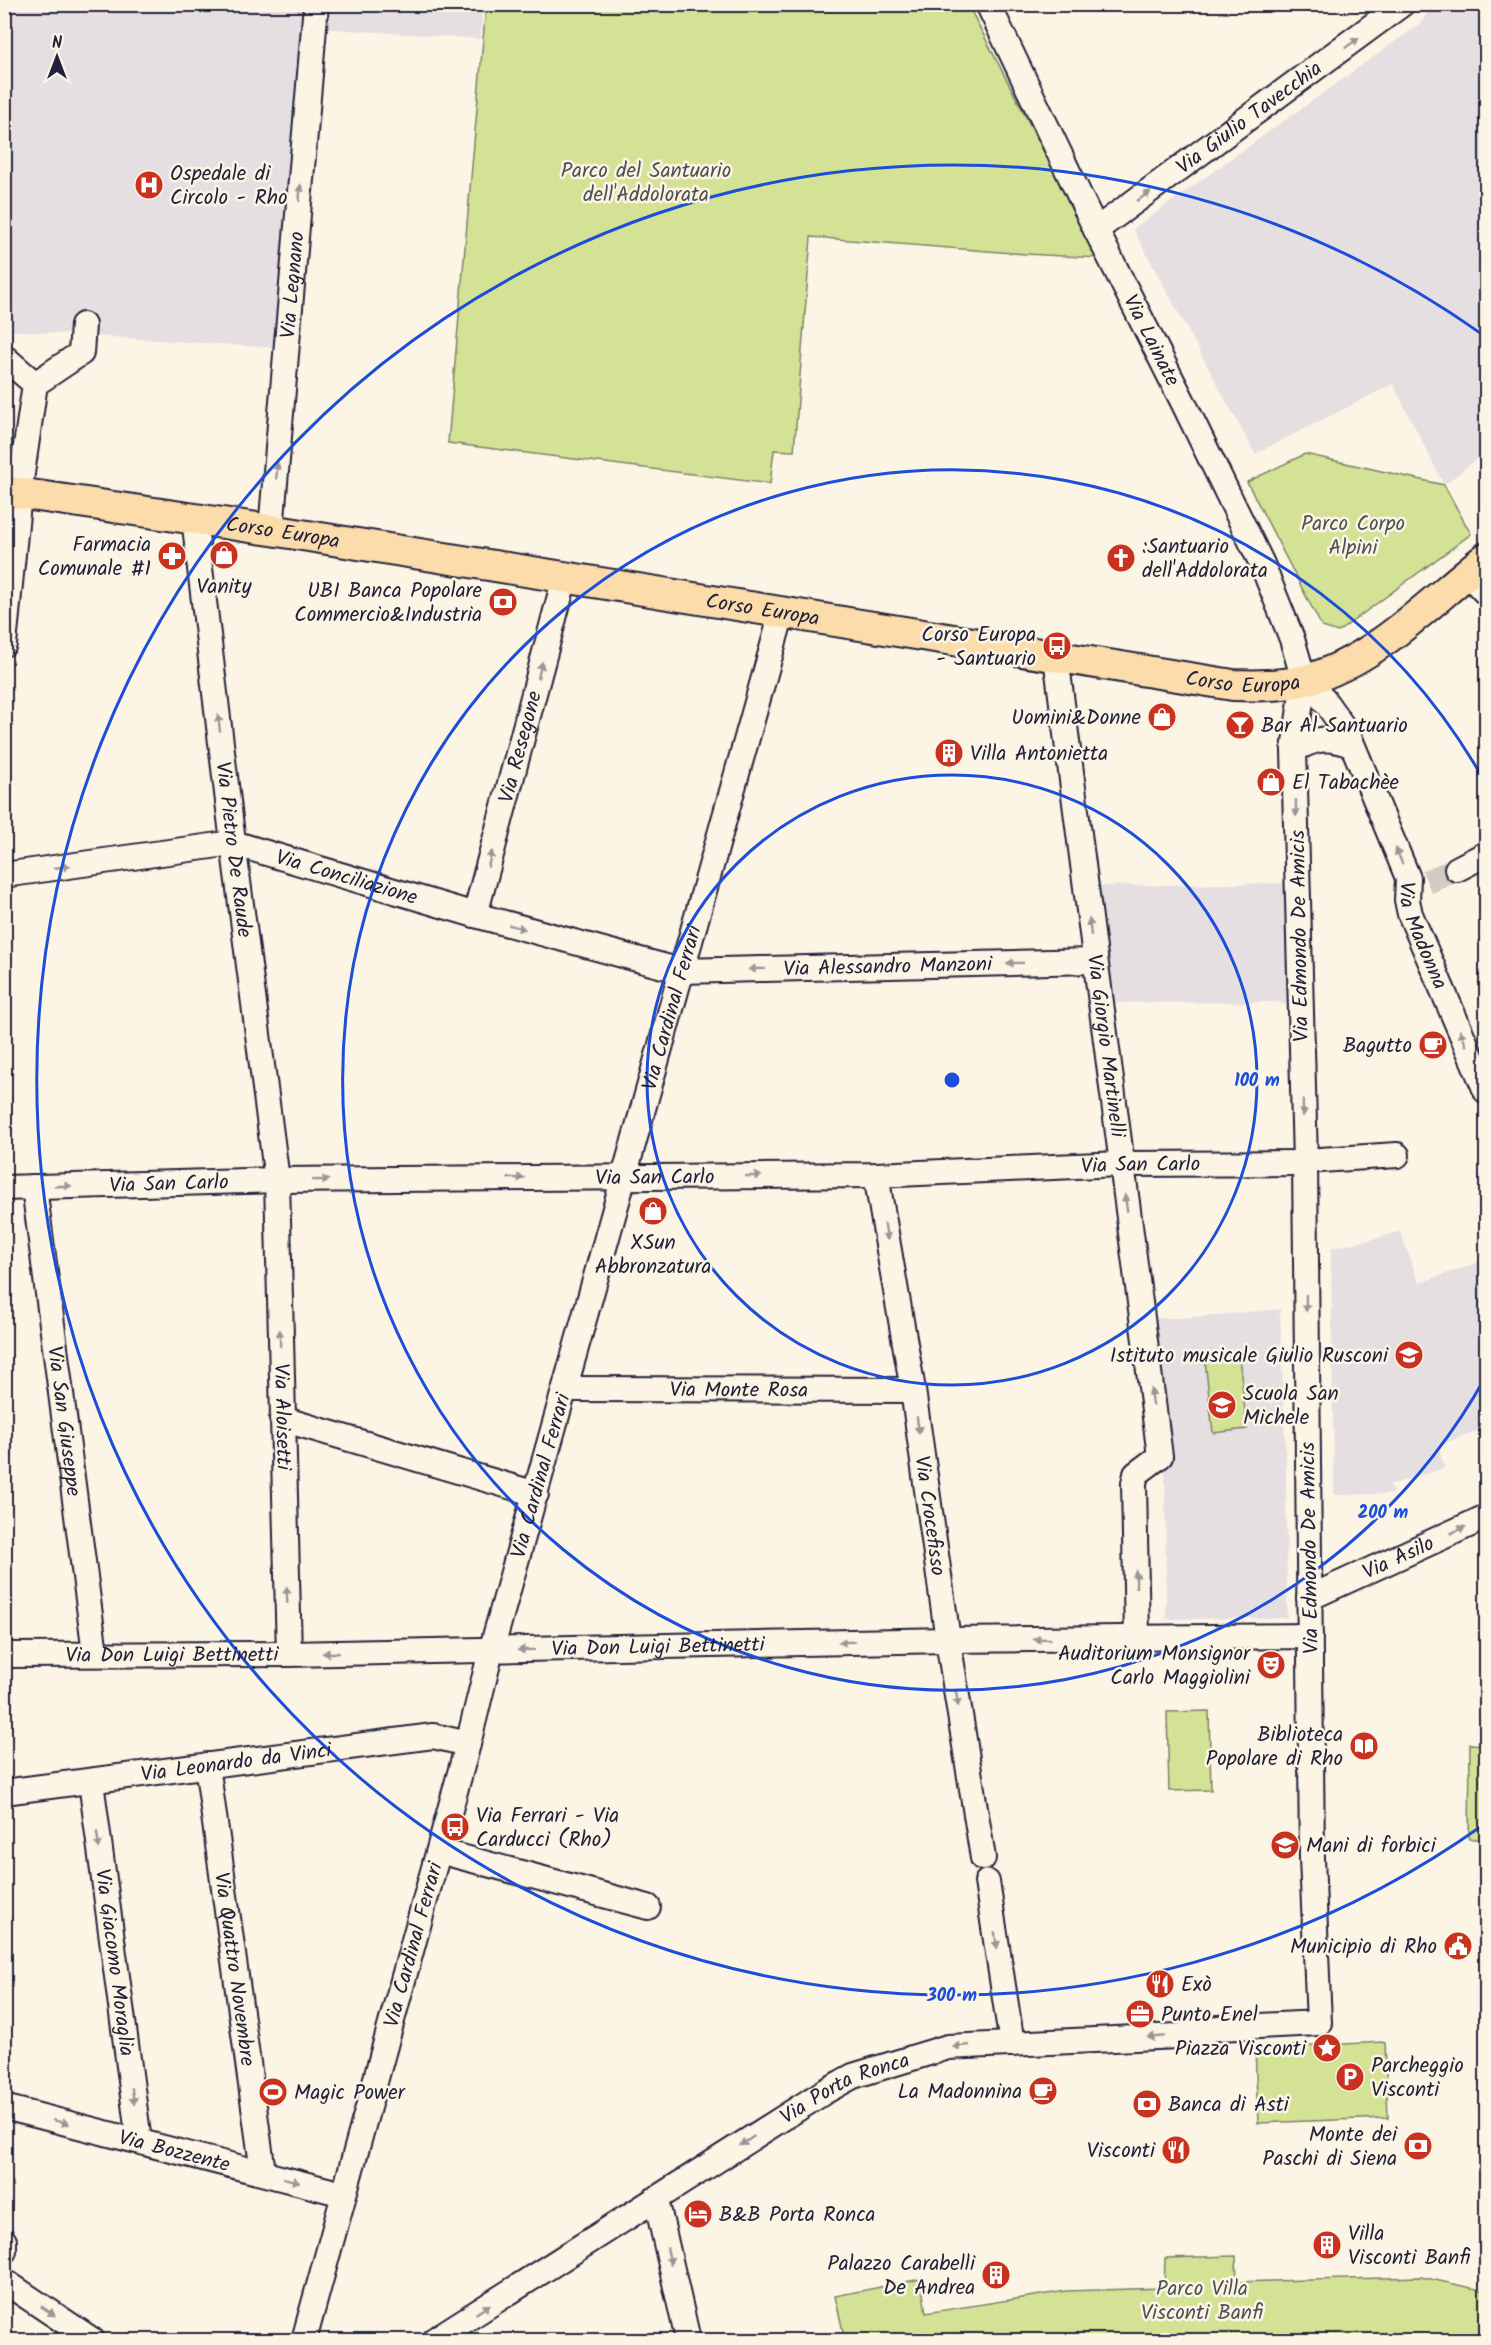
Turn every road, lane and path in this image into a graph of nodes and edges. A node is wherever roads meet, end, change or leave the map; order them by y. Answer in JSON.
{"nodes":[{"id":1,"x":316,"y":4,"type":"edge"},
{"id":2,"x":988,"y":4,"type":"edge"},
{"id":3,"x":1385,"y":9,"type":"edge"},
{"id":4,"x":1096,"y":230,"type":"junction"},
{"id":5,"x":83,"y":325,"type":"dead end"},
{"id":6,"x":4,"y":357,"type":"edge"},
{"id":7,"x":34,"y":384,"type":"junction"},
{"id":8,"x":12,"y":492,"type":"edge"},
{"id":9,"x":194,"y":518,"type":"junction"},
{"id":10,"x":271,"y":530,"type":"junction"},
{"id":11,"x":1480,"y":575,"type":"edge"},
{"id":12,"x":565,"y":578,"type":"junction"},
{"id":13,"x":782,"y":613,"type":"junction"},
{"id":14,"x":4,"y":644,"type":"edge"},
{"id":15,"x":1056,"y":657,"type":"junction"},
{"id":16,"x":1304,"y":680,"type":"junction"},
{"id":17,"x":1351,"y":745,"type":"junction"},
{"id":18,"x":1294,"y":750,"type":"junction"},
{"id":19,"x":233,"y":843,"type":"junction"},
{"id":20,"x":1486,"y":854,"type":"edge"},
{"id":21,"x":1457,"y":869,"type":"tunnel mouth"},
{"id":22,"x":4,"y":875,"type":"edge"},
{"id":23,"x":475,"y":915,"type":"junction"},
{"id":24,"x":1094,"y":961,"type":"junction"},
{"id":25,"x":681,"y":971,"type":"junction"},
{"id":26,"x":1486,"y":1091,"type":"edge"},
{"id":27,"x":1397,"y":1155,"type":"dead end"},
{"id":28,"x":1305,"y":1162,"type":"junction"},
{"id":29,"x":1120,"y":1164,"type":"junction"},
{"id":30,"x":876,"y":1174,"type":"junction"},
{"id":31,"x":624,"y":1177,"type":"junction"},
{"id":32,"x":277,"y":1180,"type":"junction"},
{"id":33,"x":34,"y":1187,"type":"junction"},
{"id":34,"x":4,"y":1188,"type":"edge"},
{"id":35,"x":565,"y":1389,"type":"junction"},
{"id":36,"x":913,"y":1390,"type":"junction"},
{"id":37,"x":282,"y":1419,"type":"junction"},
{"id":38,"x":536,"y":1494,"type":"junction"},
{"id":39,"x":1486,"y":1517,"type":"edge"},
{"id":40,"x":1309,"y":1598,"type":"junction"},
{"id":41,"x":1310,"y":1636,"type":"junction"},
{"id":42,"x":1137,"y":1638,"type":"junction"},
{"id":43,"x":948,"y":1640,"type":"junction"},
{"id":44,"x":491,"y":1651,"type":"junction"},
{"id":45,"x":94,"y":1653,"type":"junction"},
{"id":46,"x":289,"y":1654,"type":"junction"},
{"id":47,"x":4,"y":1655,"type":"edge"},
{"id":48,"x":468,"y":1744,"type":"junction"},
{"id":49,"x":207,"y":1765,"type":"junction"},
{"id":50,"x":90,"y":1782,"type":"junction"},
{"id":51,"x":4,"y":1792,"type":"edge"},
{"id":52,"x":439,"y":1851,"type":"junction"},
{"id":53,"x":983,"y":1858,"type":"dead end"},
{"id":54,"x":987,"y":1882,"type":"dead end"},
{"id":55,"x":648,"y":1907,"type":"dead end"},
{"id":56,"x":1319,"y":2023,"type":"joint"},
{"id":57,"x":1012,"y":2043,"type":"junction"},
{"id":58,"x":4,"y":2108,"type":"edge"},
{"id":59,"x":139,"y":2142,"type":"junction"},
{"id":60,"x":262,"y":2172,"type":"junction"},
{"id":61,"x":343,"y":2194,"type":"junction"},
{"id":62,"x":656,"y":2199,"type":"junction"},
{"id":63,"x":4,"y":2241,"type":"edge"},
{"id":64,"x":4,"y":2251,"type":"edge"},
{"id":65,"x":4,"y":2281,"type":"edge"},
{"id":66,"x":92,"y":2340,"type":"edge"},
{"id":67,"x":304,"y":2340,"type":"edge"},
{"id":68,"x":434,"y":2340,"type":"edge"},
{"id":69,"x":688,"y":2340,"type":"edge"}],
"edges":[{"from":10,"to":1,"type":"street","name":"Via Legnano","one_way":true},
{"from":2,"to":4,"type":"street","name":"Via Lainate"},
{"from":4,"to":3,"type":"street","name":"Via Giulio Tavecchia","one_way":true},
{"from":4,"to":16,"type":"street","name":"Via Lainate"},
{"from":5,"to":7,"type":"street"},
{"from":6,"to":7,"type":"street"},
{"from":7,"to":8,"type":"street"},
{"from":8,"to":9,"type":"main road","name":"Corso Europa"},
{"from":8,"to":14,"type":"street"},
{"from":9,"to":10,"type":"main road","name":"Corso Europa"},
{"from":19,"to":9,"type":"street","name":"Via Pietro De Raude","one_way":true},
{"from":10,"to":12,"type":"main road","name":"Corso Europa"},
{"from":11,"to":16,"type":"main road","name":"Corso Europa"},
{"from":12,"to":13,"type":"main road","name":"Corso Europa"},
{"from":23,"to":12,"type":"street","name":"Via Resegone","one_way":true},
{"from":13,"to":15,"type":"main road","name":"Corso Europa"},
{"from":13,"to":25,"type":"street","name":"Via Cardinal Ferrari"},
{"from":15,"to":16,"type":"main road","name":"Corso Europa"},
{"from":24,"to":15,"type":"street","name":"Via Giorgio Martinelli","one_way":true},
{"from":16,"to":17,"type":"street","name":"Via Madonna"},
{"from":16,"to":18,"type":"street","name":"Via Edmondo De Amicis"},
{"from":17,"to":18,"type":"street"},
{"from":26,"to":17,"type":"street","name":"Via Madonna","one_way":true},
{"from":18,"to":28,"type":"street","name":"Via Edmondo De Amicis","one_way":true},
{"from":22,"to":19,"type":"street","name":"Via Conciliazione","one_way":true},
{"from":19,"to":23,"type":"street","name":"Via Conciliazione"},
{"from":19,"to":32,"type":"street","name":"Via Pietro De Raude"},
{"from":20,"to":21,"type":"street"},
{"from":23,"to":25,"type":"street","name":"Via Conciliazione","one_way":true},
{"from":24,"to":25,"type":"street","name":"Via Alessandro Manzoni","one_way":true},
{"from":24,"to":29,"type":"street","name":"Via Giorgio Martinelli"},
{"from":25,"to":31,"type":"street","name":"Via Cardinal Ferrari"},
{"from":27,"to":28,"type":"street","name":"Via San Carlo"},
{"from":28,"to":29,"type":"street","name":"Via San Carlo"},
{"from":28,"to":40,"type":"street","name":"Via Edmondo De Amicis","one_way":true},
{"from":29,"to":30,"type":"street","name":"Via San Carlo"},
{"from":42,"to":29,"type":"street","name":"Via Giorgio Martinelli","one_way":true},
{"from":31,"to":30,"type":"street","name":"Via San Carlo","one_way":true},
{"from":30,"to":36,"type":"street","name":"Via Crocefisso","one_way":true},
{"from":32,"to":31,"type":"street","name":"Via San Carlo","one_way":true},
{"from":31,"to":35,"type":"street","name":"Via Cardinal Ferrari"},
{"from":33,"to":32,"type":"street","name":"Via San Carlo","one_way":true},
{"from":37,"to":32,"type":"street","name":"Via Aloisetti","one_way":true},
{"from":33,"to":34,"type":"street","name":"Via San Carlo"},
{"from":33,"to":45,"type":"street","name":"Via San Giuseppe"},
{"from":35,"to":36,"type":"street","name":"Via Monte Rosa"},
{"from":35,"to":38,"type":"street","name":"Via Cardinal Ferrari"},
{"from":36,"to":43,"type":"street","name":"Via Crocefisso","one_way":true},
{"from":37,"to":38,"type":"street"},
{"from":46,"to":37,"type":"street","name":"Via Aloisetti","one_way":true},
{"from":38,"to":44,"type":"street","name":"Via Cardinal Ferrari"},
{"from":40,"to":39,"type":"street","name":"Via Asilo","one_way":true},
{"from":40,"to":41,"type":"street","name":"Via Edmondo De Amicis"},
{"from":41,"to":42,"type":"street","name":"Via Don Luigi Bettinetti"},
{"from":41,"to":56,"type":"street","name":"Via Edmondo De Amicis"},
{"from":42,"to":43,"type":"street","name":"Via Don Luigi Bettinetti","one_way":true},
{"from":43,"to":44,"type":"street","name":"Via Don Luigi Bettinetti","one_way":true},
{"from":43,"to":53,"type":"street","name":"Via Crocefisso","one_way":true},
{"from":44,"to":46,"type":"street","name":"Via Don Luigi Bettinetti","one_way":true},
{"from":44,"to":48,"type":"street","name":"Via Cardinal Ferrari"},
{"from":45,"to":46,"type":"street","name":"Via Don Luigi Bettinetti"},
{"from":45,"to":47,"type":"street","name":"Via Don Luigi Bettinetti"},
{"from":48,"to":49,"type":"street","name":"Via Leonardo da Vinci"},
{"from":48,"to":52,"type":"street","name":"Via Cardinal Ferrari"},
{"from":49,"to":50,"type":"street","name":"Via Leonardo da Vinci"},
{"from":49,"to":60,"type":"street","name":"Via Quattro Novembre"},
{"from":50,"to":51,"type":"street","name":"Via Leonardo da Vinci"},
{"from":50,"to":59,"type":"street","name":"Via Giacomo Moraglia","one_way":true},
{"from":52,"to":55,"type":"street"},
{"from":52,"to":61,"type":"street","name":"Via Cardinal Ferrari"},
{"from":54,"to":57,"type":"street","one_way":true},
{"from":56,"to":57,"type":"street","name":"Via Porta Ronca","one_way":true},
{"from":57,"to":62,"type":"street","name":"Via Porta Ronca","one_way":true},
{"from":58,"to":59,"type":"street","name":"Via Bozzente","one_way":true},
{"from":59,"to":60,"type":"street","name":"Via Bozzente"},
{"from":60,"to":61,"type":"street","name":"Via Bozzente","one_way":true},
{"from":61,"to":67,"type":"street","name":"Via Cardinal Ferrari"},
{"from":68,"to":62,"type":"street","name":"Via Porta Ronca","one_way":true},
{"from":62,"to":69,"type":"street","one_way":true},
{"from":63,"to":64,"type":"street"},
{"from":65,"to":66,"type":"street","one_way":true}]}
